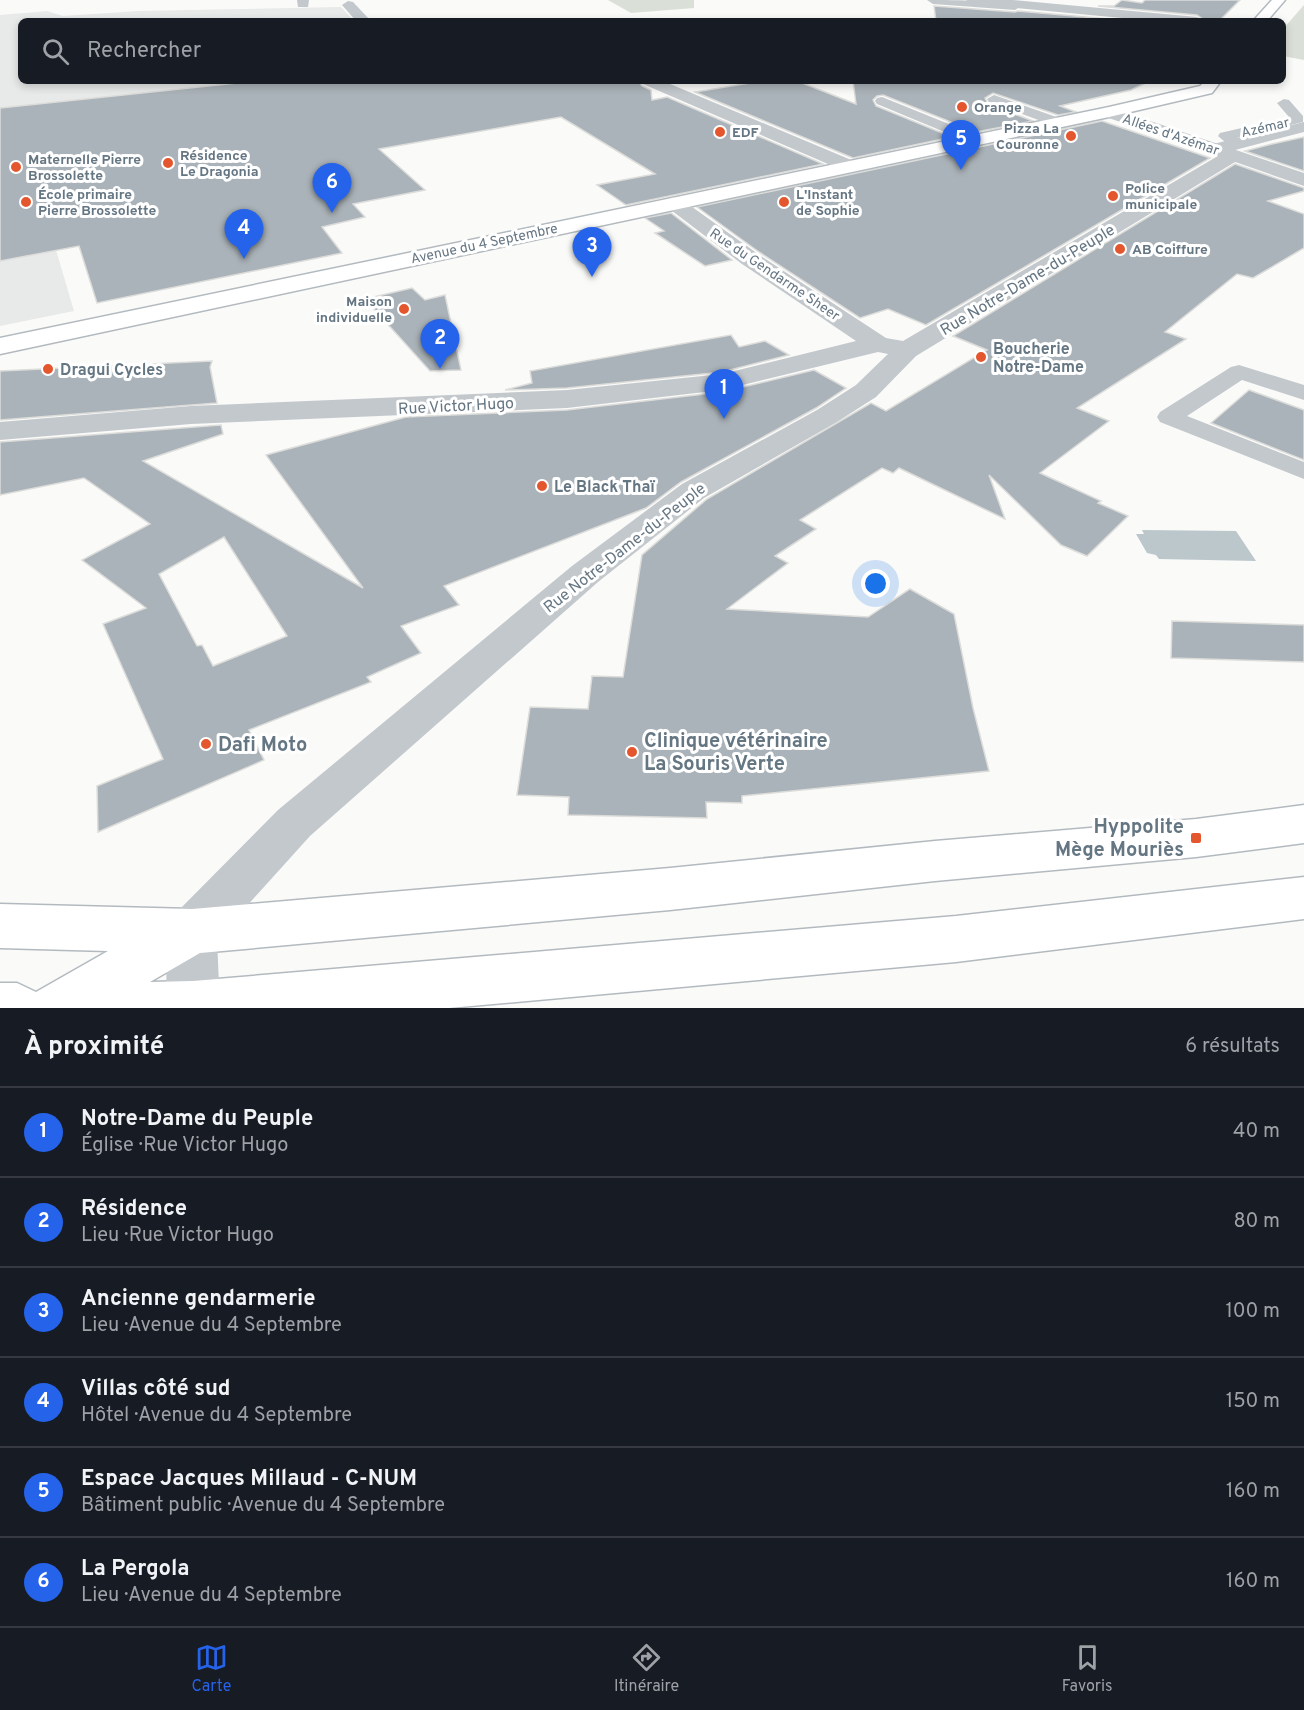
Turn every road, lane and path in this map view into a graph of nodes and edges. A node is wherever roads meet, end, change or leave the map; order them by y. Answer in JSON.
{"nodes":[{"id":1,"x":933,"y":0,"type":"edge"},
{"id":2,"x":972,"y":0,"type":"edge"},
{"id":3,"x":1278,"y":0,"type":"edge"},
{"id":4,"x":348,"y":5,"type":"dead end"},
{"id":5,"x":1080,"y":11,"type":"junction"},
{"id":6,"x":361,"y":18,"type":"edge"},
{"id":7,"x":1162,"y":18,"type":"edge"},
{"id":8,"x":1263,"y":18,"type":"edge"},
{"id":9,"x":656,"y":84,"type":"edge"},
{"id":10,"x":1211,"y":84,"type":"edge"},
{"id":11,"x":993,"y":99,"type":"dead end"},
{"id":12,"x":882,"y":101,"type":"dead end"},
{"id":13,"x":1284,"y":103,"type":"dead end"},
{"id":14,"x":1109,"y":112,"type":"junction"},
{"id":15,"x":1057,"y":122,"type":"junction"},
{"id":16,"x":1304,"y":127,"type":"edge"},
{"id":17,"x":976,"y":140,"type":"junction"},
{"id":18,"x":1228,"y":150,"type":"junction"},
{"id":19,"x":849,"y":166,"type":"junction"},
{"id":20,"x":1304,"y":180,"type":"edge"},
{"id":21,"x":674,"y":203,"type":"junction"},
{"id":22,"x":0,"y":346,"type":"edge"},
{"id":23,"x":893,"y":347,"type":"junction"},
{"id":24,"x":1304,"y":393,"type":"edge"},
{"id":25,"x":0,"y":431,"type":"edge"},
{"id":26,"x":1304,"y":471,"type":"edge"},
{"id":27,"x":1304,"y":824,"type":"edge"},
{"id":28,"x":1304,"y":898,"type":"edge"},
{"id":29,"x":0,"y":926,"type":"edge"},
{"id":30,"x":192,"y":930,"type":"junction"},
{"id":31,"x":193,"y":1007,"type":"edge"},
{"id":32,"x":0,"y":1008,"type":"edge"},
{"id":33,"x":17,"y":1008,"type":"edge"},
{"id":34,"x":56,"y":1008,"type":"edge"},
{"id":35,"x":105,"y":1008,"type":"edge"}],
"edges":[{"from":1,"to":5,"type":"street"},
{"from":2,"to":5,"type":"street"},
{"from":3,"to":8,"type":"main road"},
{"from":4,"to":6,"type":"street"},
{"from":5,"to":7,"type":"street"},
{"from":9,"to":19,"type":"street"},
{"from":10,"to":14,"type":"main road","name":"Avenue du 4 Septembre"},
{"from":11,"to":15,"type":"lane"},
{"from":12,"to":17,"type":"lane"},
{"from":13,"to":18,"type":"lane","name":"Azémar"},
{"from":14,"to":15,"type":"main road","name":"Avenue du 4 Septembre"},
{"from":14,"to":18,"type":"street","name":"Allées d'Azémar"},
{"from":15,"to":17,"type":"main road","name":"Avenue du 4 Septembre"},
{"from":16,"to":18,"type":"street","name":"Rue Notre-Dame-du-Peuple"},
{"from":17,"to":19,"type":"main road","name":"Avenue du 4 Septembre"},
{"from":18,"to":20,"type":"street","name":"Allées d'Azémar"},
{"from":18,"to":23,"type":"street","name":"Rue Notre-Dame-du-Peuple"},
{"from":19,"to":21,"type":"main road","name":"Avenue du 4 Septembre"},
{"from":21,"to":22,"type":"main road","name":"Avenue du 4 Septembre"},
{"from":21,"to":23,"type":"street","name":"Rue du Gendarme Sheer"},
{"from":23,"to":25,"type":"street","name":"Rue Victor Hugo"},
{"from":23,"to":30,"type":"street","name":"Rue Notre-Dame-du-Peuple"},
{"from":24,"to":26,"type":"lane"},
{"from":27,"to":30,"type":"main road"},
{"from":28,"to":31,"type":"main road"},
{"from":29,"to":30,"type":"main road"},
{"from":30,"to":31,"type":"street"},
{"from":30,"to":34,"type":"main road"},
{"from":31,"to":35,"type":"main road"},
{"from":32,"to":33,"type":"main road"}]}
